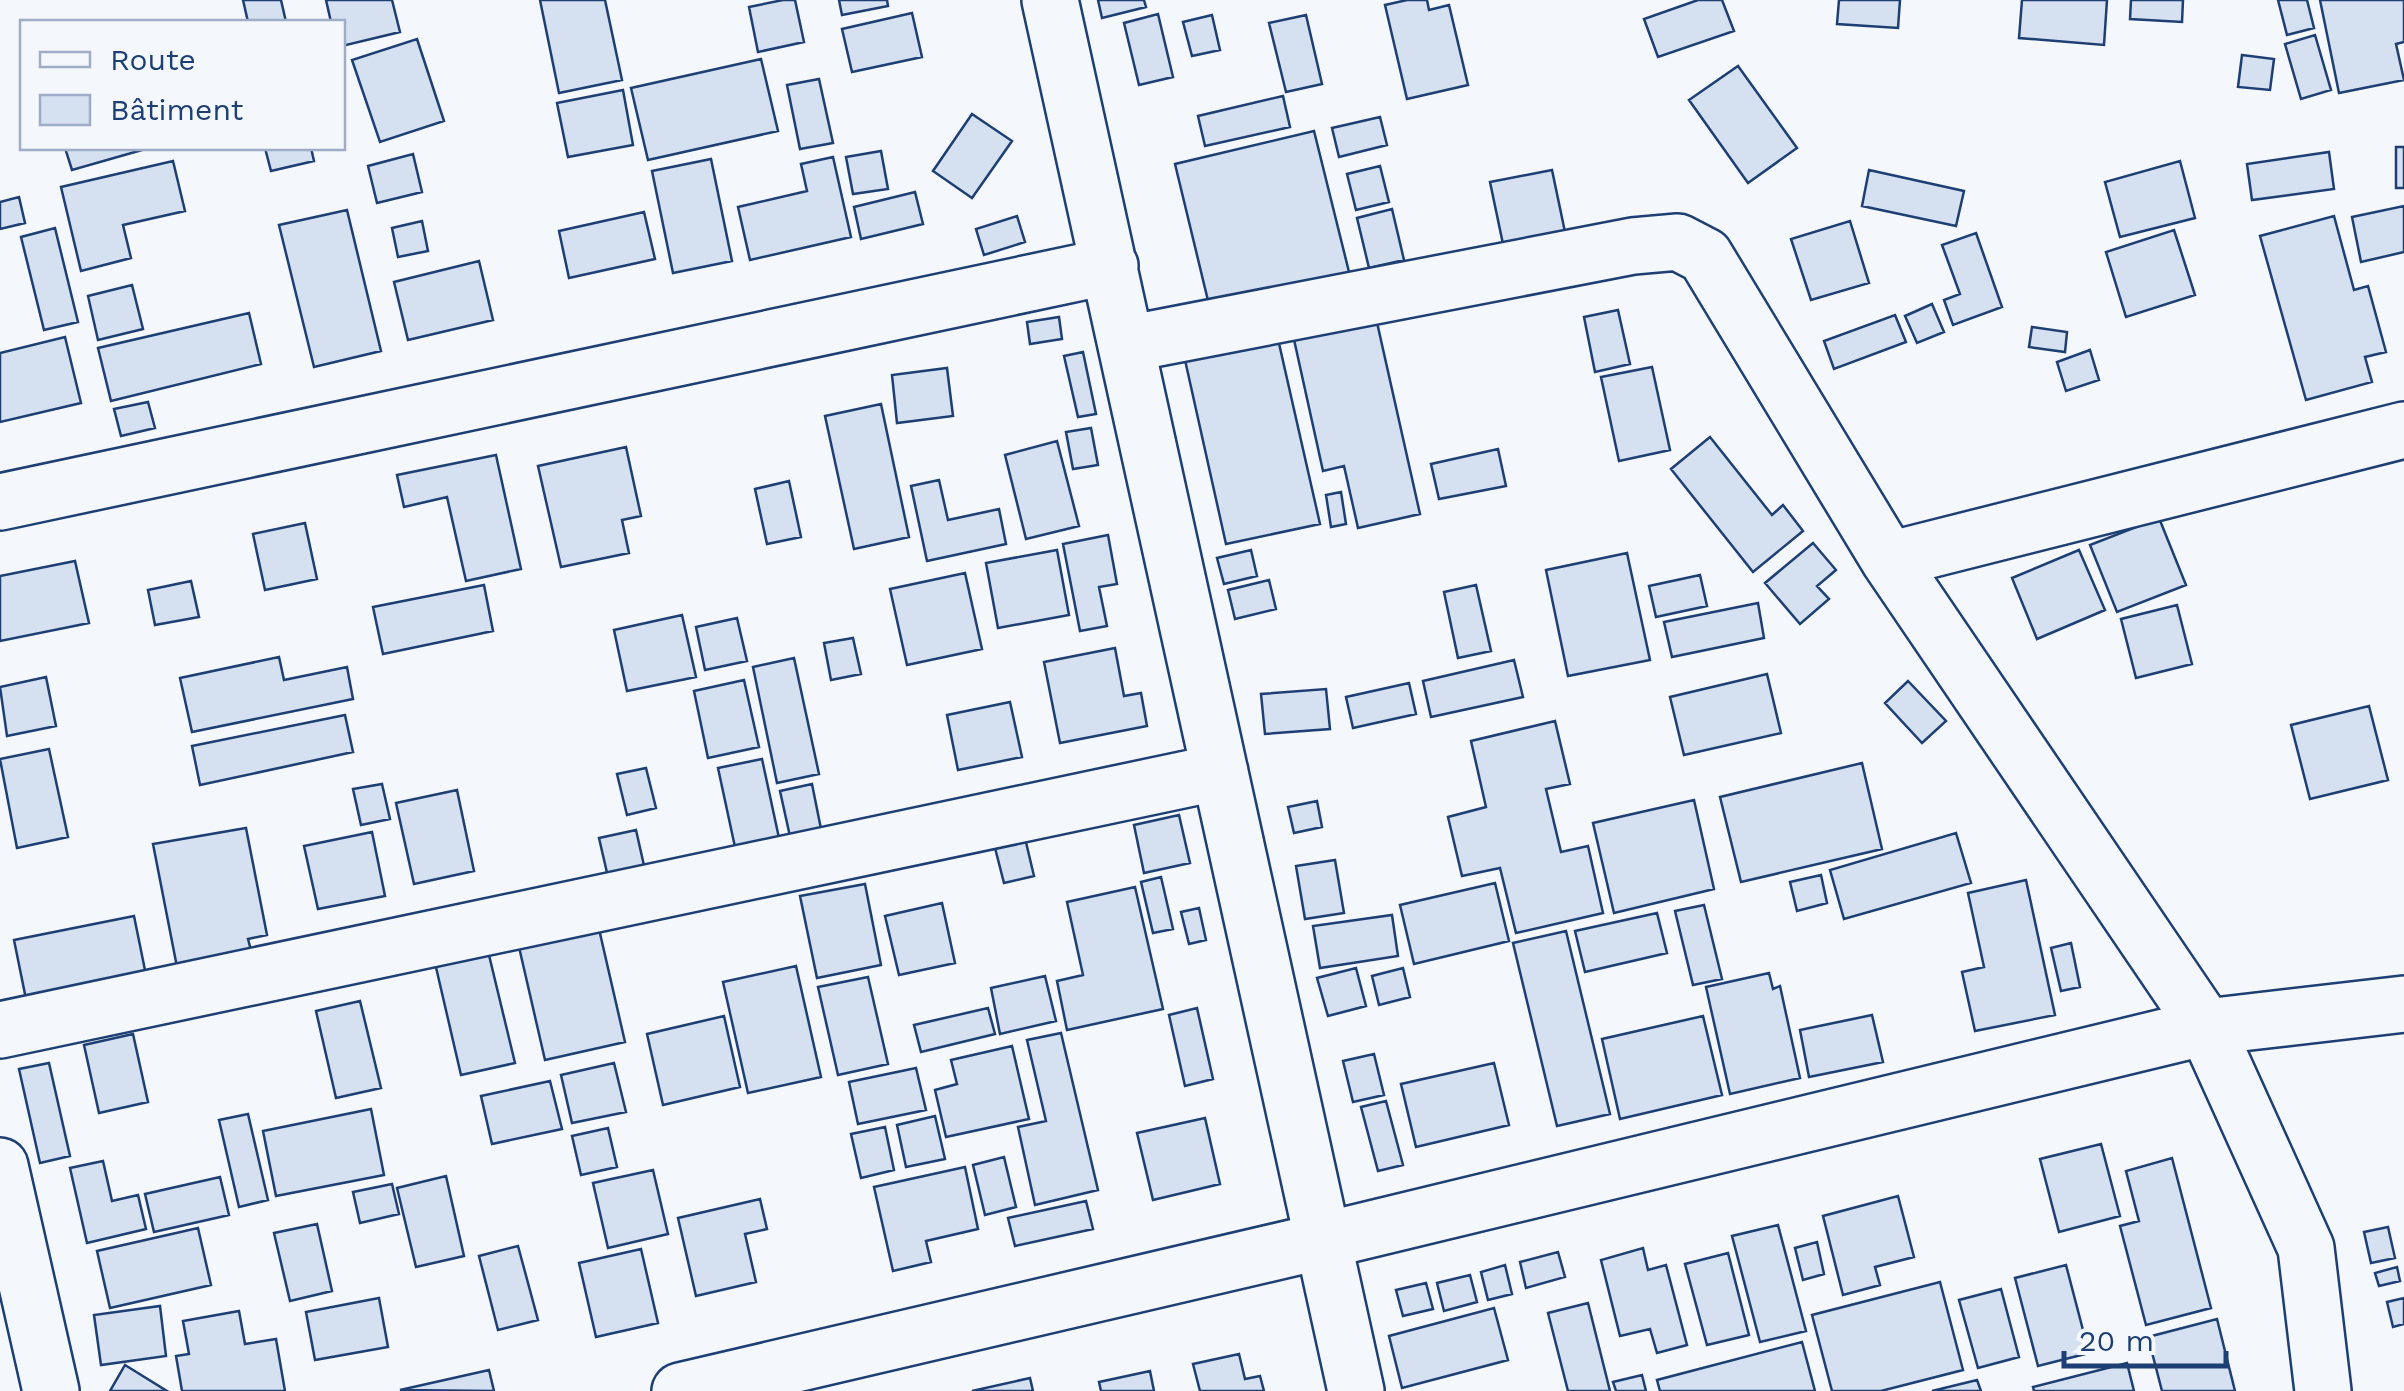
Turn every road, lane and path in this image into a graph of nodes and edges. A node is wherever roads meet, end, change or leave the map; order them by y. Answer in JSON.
{"nodes":[{"id":1,"x":1050,"y":0,"type":"edge"},
{"id":2,"x":1110,"y":266,"type":"junction"},
{"id":3,"x":1126,"y":344,"type":"junction"},
{"id":4,"x":2404,"y":430,"type":"edge"},
{"id":5,"x":0,"y":502,"type":"edge"},
{"id":6,"x":1889,"y":560,"type":"junction"},
{"id":7,"x":1220,"y":772,"type":"junction"},
{"id":8,"x":2404,"y":1004,"type":"edge"},
{"id":9,"x":2206,"y":1027,"type":"junction"},
{"id":10,"x":0,"y":1030,"type":"edge"},
{"id":11,"x":0,"y":1166,"type":"edge"},
{"id":12,"x":1322,"y":1241,"type":"junction"},
{"id":13,"x":51,"y":1391,"type":"edge"},
{"id":14,"x":680,"y":1391,"type":"edge"},
{"id":15,"x":1356,"y":1391,"type":"edge"},
{"id":16,"x":2324,"y":1391,"type":"edge"}],
"edges":[{"from":1,"to":2,"type":"street"},
{"from":2,"to":3,"type":"street"},
{"from":2,"to":5,"type":"street"},
{"from":3,"to":6,"type":"street"},
{"from":3,"to":7,"type":"street"},
{"from":4,"to":6,"type":"street"},
{"from":6,"to":9,"type":"street"},
{"from":7,"to":10,"type":"street"},
{"from":7,"to":12,"type":"street"},
{"from":8,"to":9,"type":"street"},
{"from":9,"to":12,"type":"street"},
{"from":9,"to":16,"type":"street"},
{"from":11,"to":13,"type":"street"},
{"from":12,"to":14,"type":"street"},
{"from":12,"to":15,"type":"street"}]}
